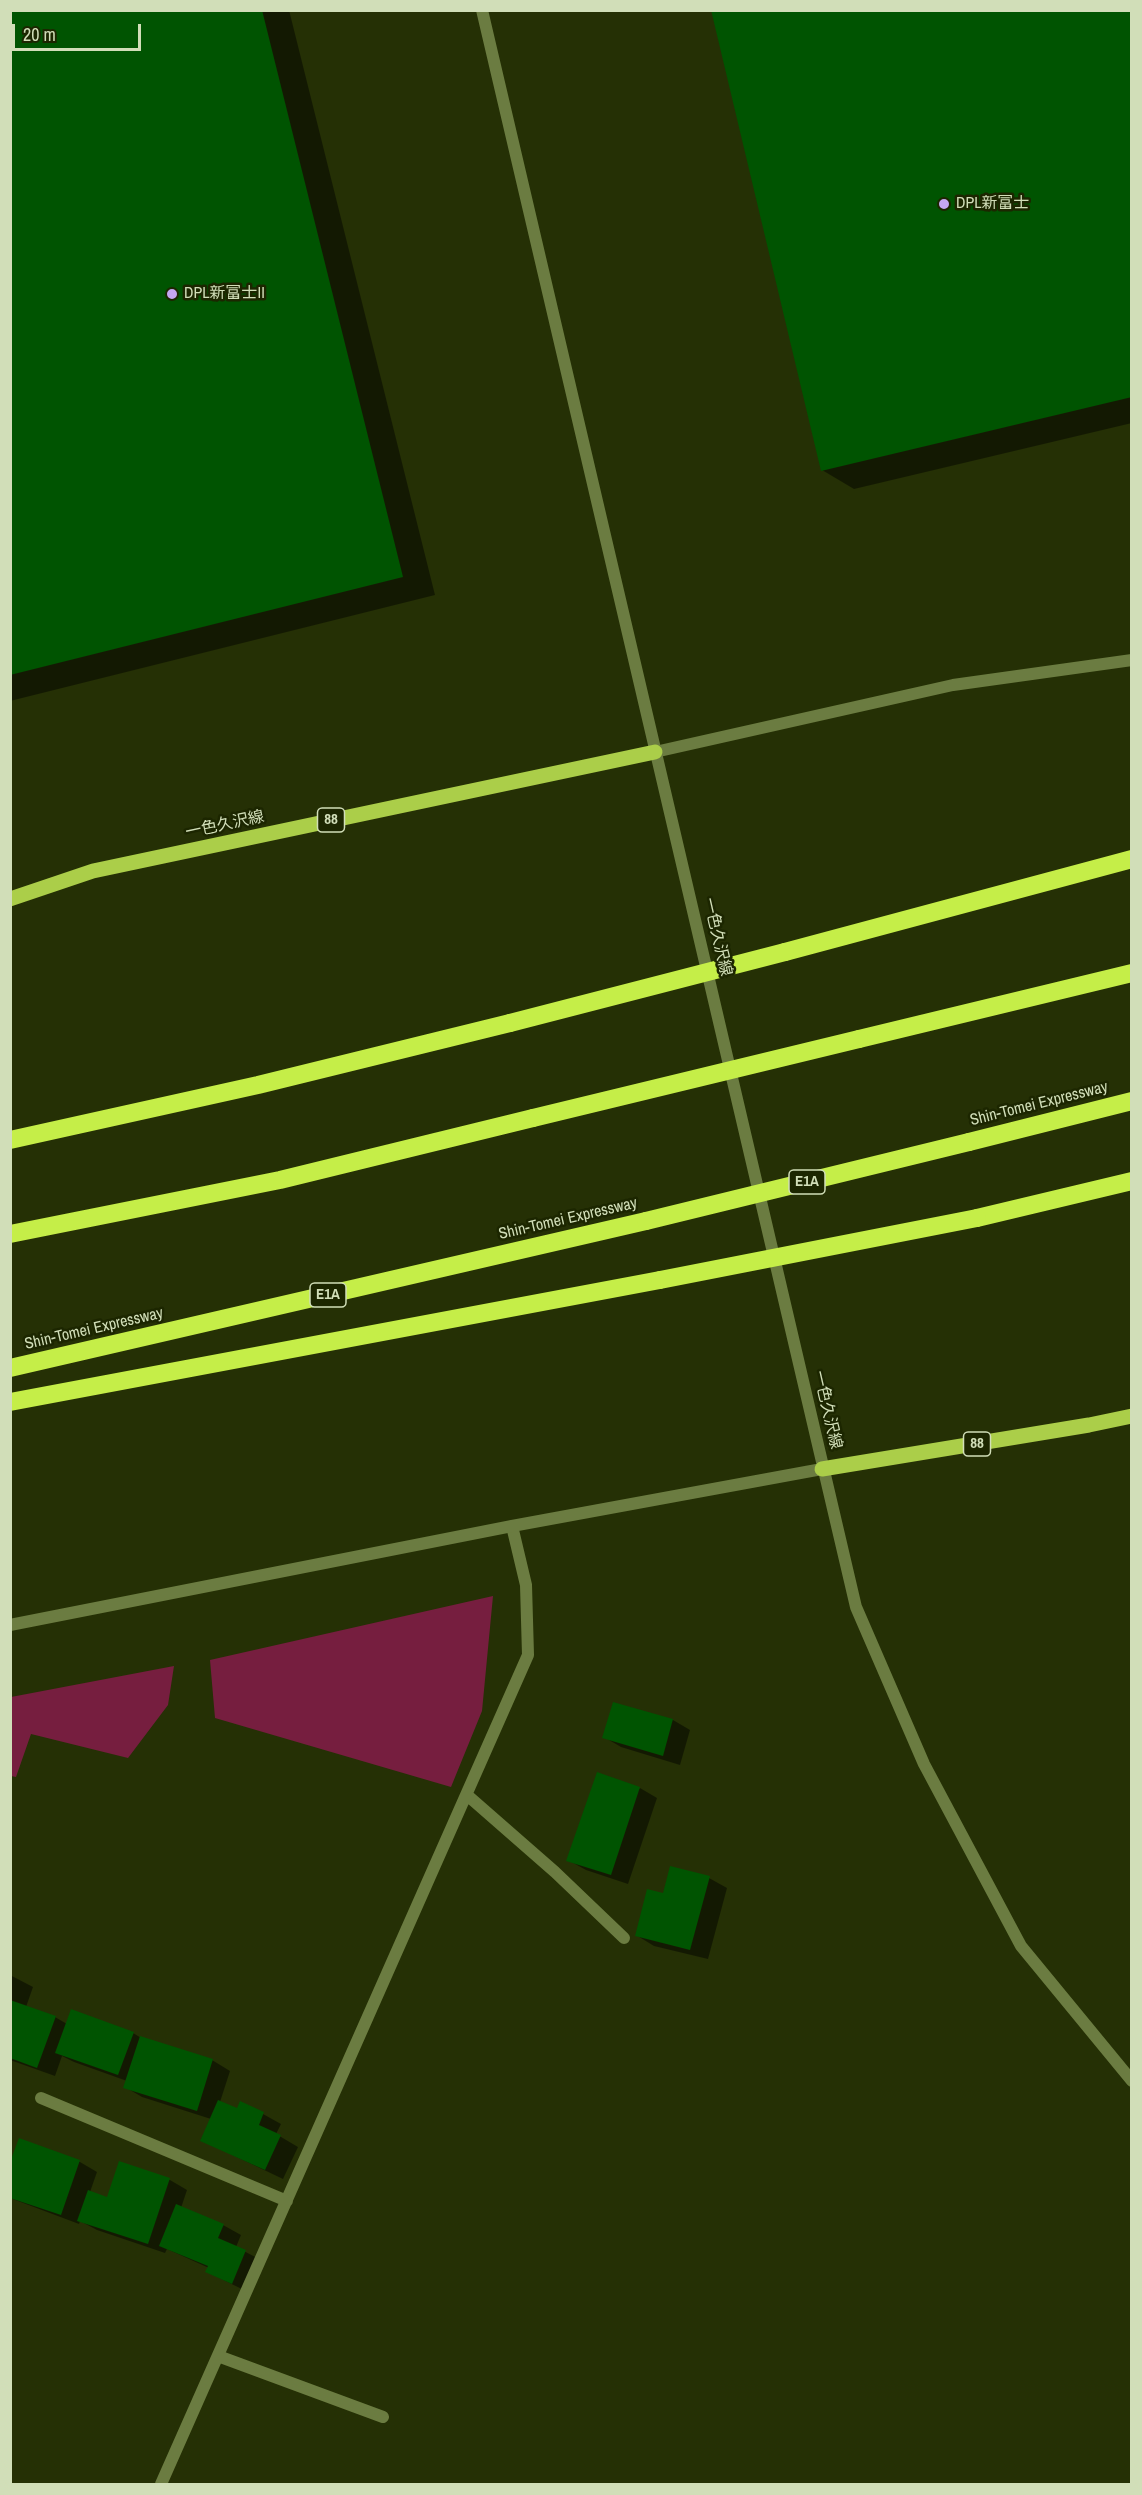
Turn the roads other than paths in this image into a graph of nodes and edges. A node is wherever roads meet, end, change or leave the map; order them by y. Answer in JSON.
{"nodes":[{"id":1,"x":482,"y":10,"type":"edge"},
{"id":2,"x":1131,"y":660,"type":"edge"},
{"id":3,"x":655,"y":752,"type":"junction"},
{"id":4,"x":1131,"y":859,"type":"edge"},
{"id":5,"x":10,"y":899,"type":"edge"},
{"id":6,"x":1131,"y":973,"type":"edge"},
{"id":7,"x":1131,"y":1101,"type":"edge"},
{"id":8,"x":10,"y":1140,"type":"edge"},
{"id":9,"x":1131,"y":1181,"type":"edge"},
{"id":10,"x":10,"y":1234,"type":"edge"},
{"id":11,"x":10,"y":1368,"type":"edge"},
{"id":12,"x":10,"y":1402,"type":"edge"},
{"id":13,"x":1131,"y":1416,"type":"edge"},
{"id":14,"x":822,"y":1469,"type":"junction"},
{"id":15,"x":512,"y":1526,"type":"junction"},
{"id":16,"x":10,"y":1625,"type":"edge"},
{"id":17,"x":467,"y":1795,"type":"junction"},
{"id":18,"x":624,"y":1938,"type":"dead end"},
{"id":19,"x":1131,"y":2081,"type":"edge"},
{"id":20,"x":41,"y":2098,"type":"dead end"},
{"id":21,"x":287,"y":2201,"type":"junction"},
{"id":22,"x":218,"y":2356,"type":"junction"},
{"id":23,"x":383,"y":2416,"type":"dead end"},
{"id":24,"x":161,"y":2484,"type":"edge"}],
"edges":[{"from":1,"to":3,"type":"street"},
{"from":2,"to":3,"type":"street"},
{"from":3,"to":5,"type":"main road","name":"一色久沢線","number":"88"},
{"from":3,"to":14,"type":"street","name":"一色久沢線"},
{"from":4,"to":8,"type":"highway","bridge":true},
{"from":6,"to":10,"type":"highway","bridge":true},
{"from":7,"to":11,"type":"highway","name":"Shin-Tomei Expressway","number":"E1A","bridge":true},
{"from":9,"to":12,"type":"highway","bridge":true},
{"from":13,"to":14,"type":"main road","name":"一色久沢線","number":"88"},
{"from":14,"to":15,"type":"street"},
{"from":14,"to":19,"type":"street"},
{"from":15,"to":16,"type":"street"},
{"from":15,"to":17,"type":"street"},
{"from":17,"to":18,"type":"street"},
{"from":17,"to":21,"type":"street"},
{"from":20,"to":21,"type":"street"},
{"from":21,"to":22,"type":"street"},
{"from":22,"to":23,"type":"street"},
{"from":22,"to":24,"type":"street"}]}
